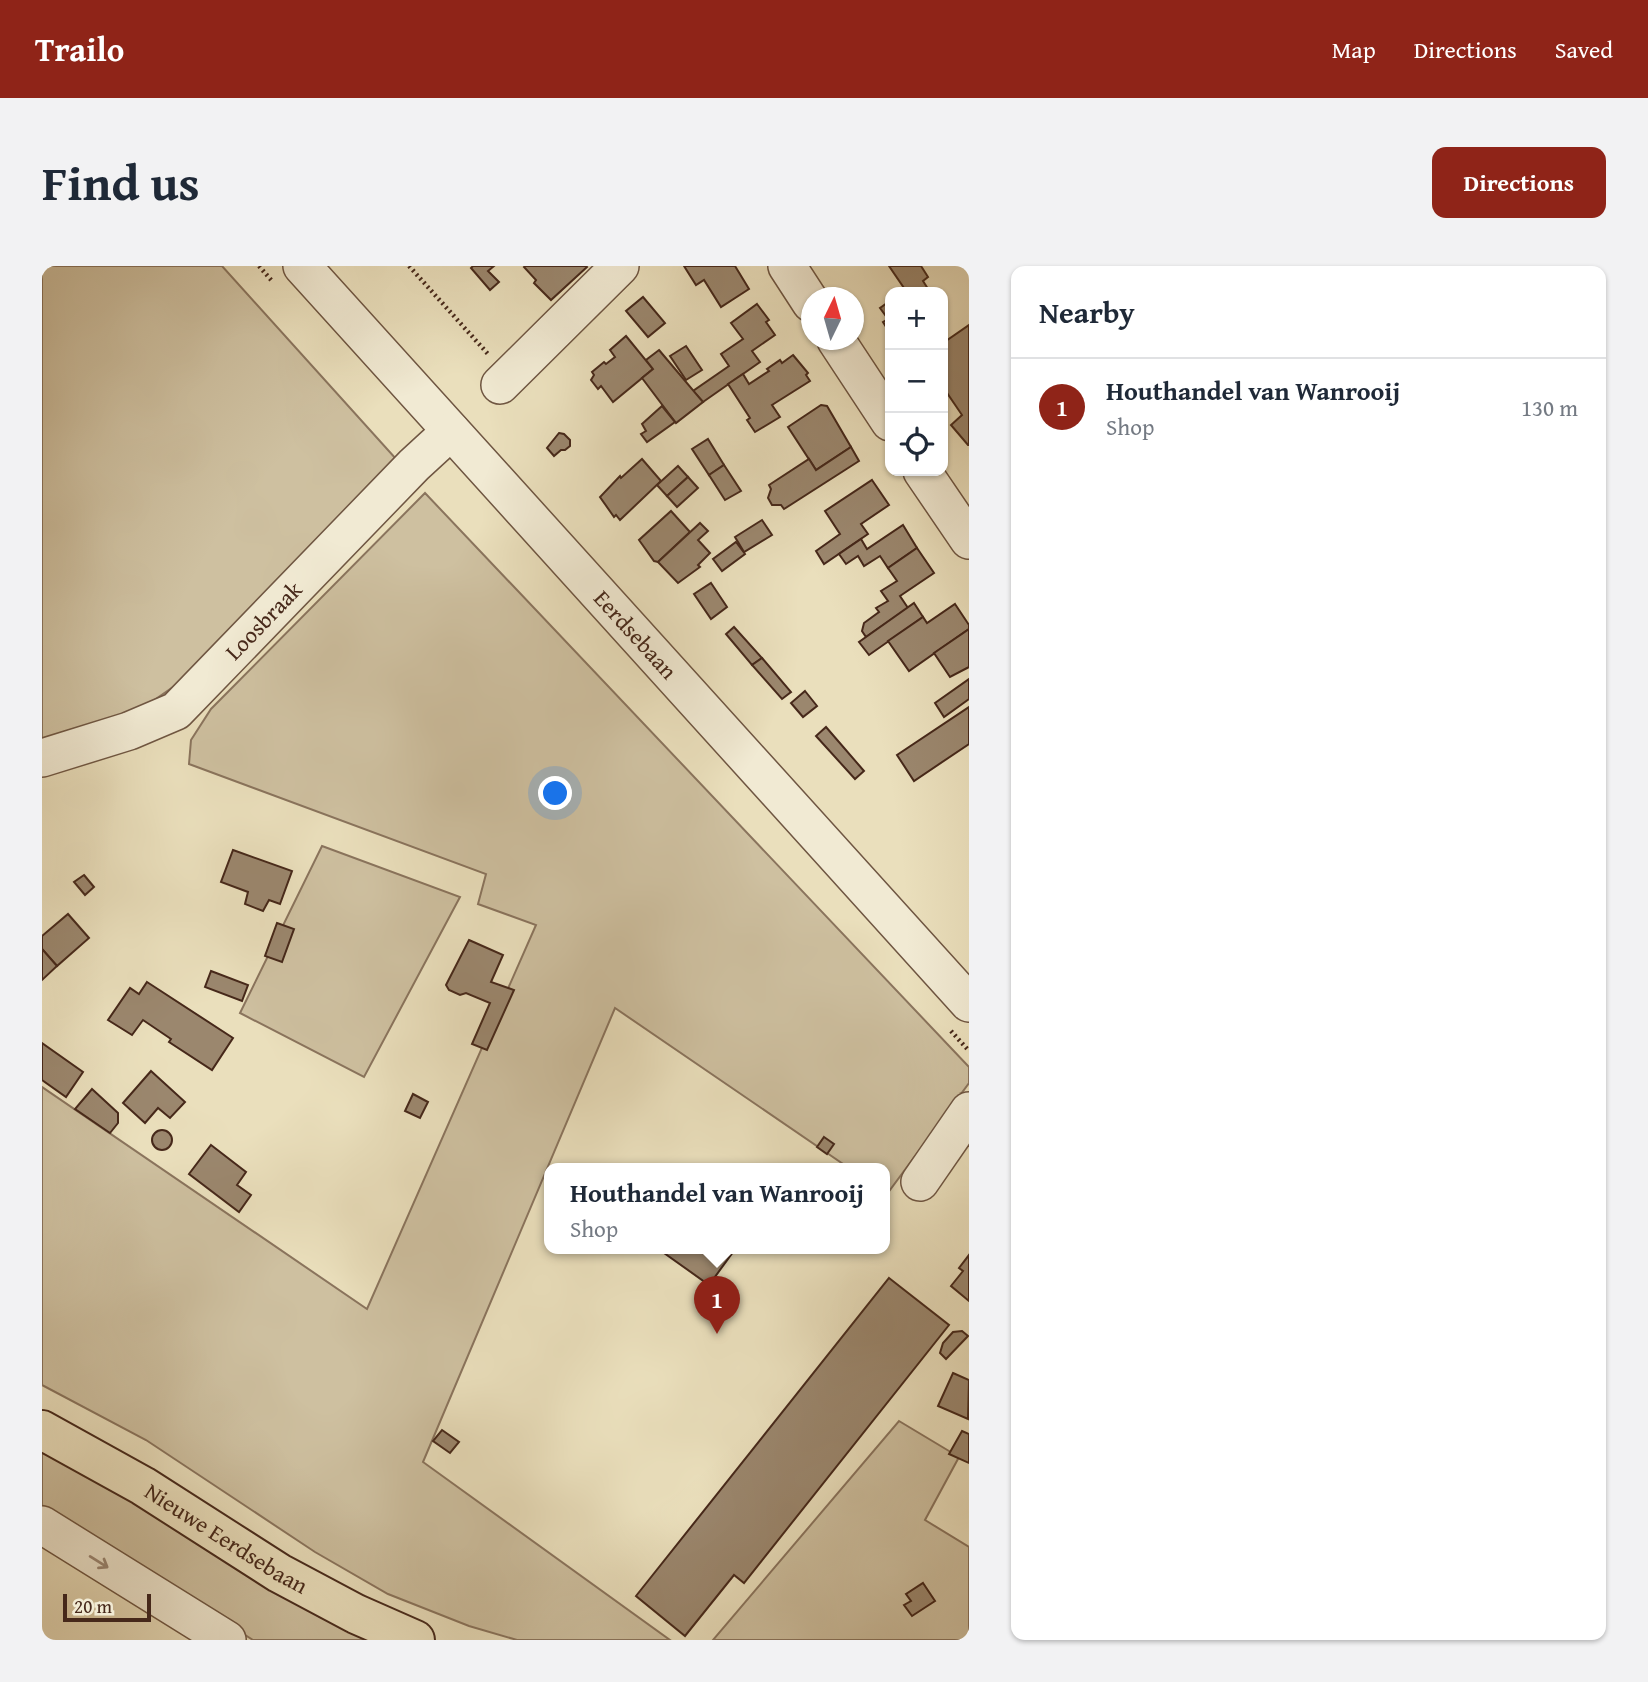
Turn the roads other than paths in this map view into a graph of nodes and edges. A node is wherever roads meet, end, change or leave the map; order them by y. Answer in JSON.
{"nodes":[{"id":1,"x":302,"y":266,"type":"edge"},
{"id":2,"x":620,"y":266,"type":"edge"},
{"id":3,"x":787,"y":266,"type":"edge"},
{"id":4,"x":801,"y":288,"type":"edge"},
{"id":5,"x":843,"y":350,"type":"edge"},
{"id":6,"x":495,"y":370,"type":"road end"},
{"id":7,"x":885,"y":414,"type":"edge"},
{"id":8,"x":451,"y":430,"type":"junction"},
{"id":9,"x":926,"y":476,"type":"edge"},
{"id":10,"x":963,"y":518,"type":"edge"},
{"id":11,"x":42,"y":758,"type":"edge"},
{"id":12,"x":969,"y":1003,"type":"edge"},
{"id":13,"x":969,"y":1111,"type":"edge"},
{"id":14,"x":920,"y":1182,"type":"dead end"},
{"id":15,"x":42,"y":1430,"type":"edge"},
{"id":16,"x":42,"y":1525,"type":"edge"},
{"id":17,"x":227,"y":1640,"type":"edge"},
{"id":18,"x":415,"y":1640,"type":"edge"}],
"edges":[{"from":1,"to":8,"type":"street","name":"Eerdsebaan"},
{"from":2,"to":6,"type":"street"},
{"from":3,"to":4,"type":"street"},
{"from":5,"to":7,"type":"street"},
{"from":8,"to":11,"type":"street","name":"Loosbraak"},
{"from":8,"to":12,"type":"street","name":"Eerdsebaan"},
{"from":9,"to":10,"type":"street"},
{"from":13,"to":14,"type":"street"},
{"from":15,"to":18,"type":"main road","name":"Nieuwe Eerdsebaan"},
{"from":16,"to":17,"type":"street","one_way":true}]}
